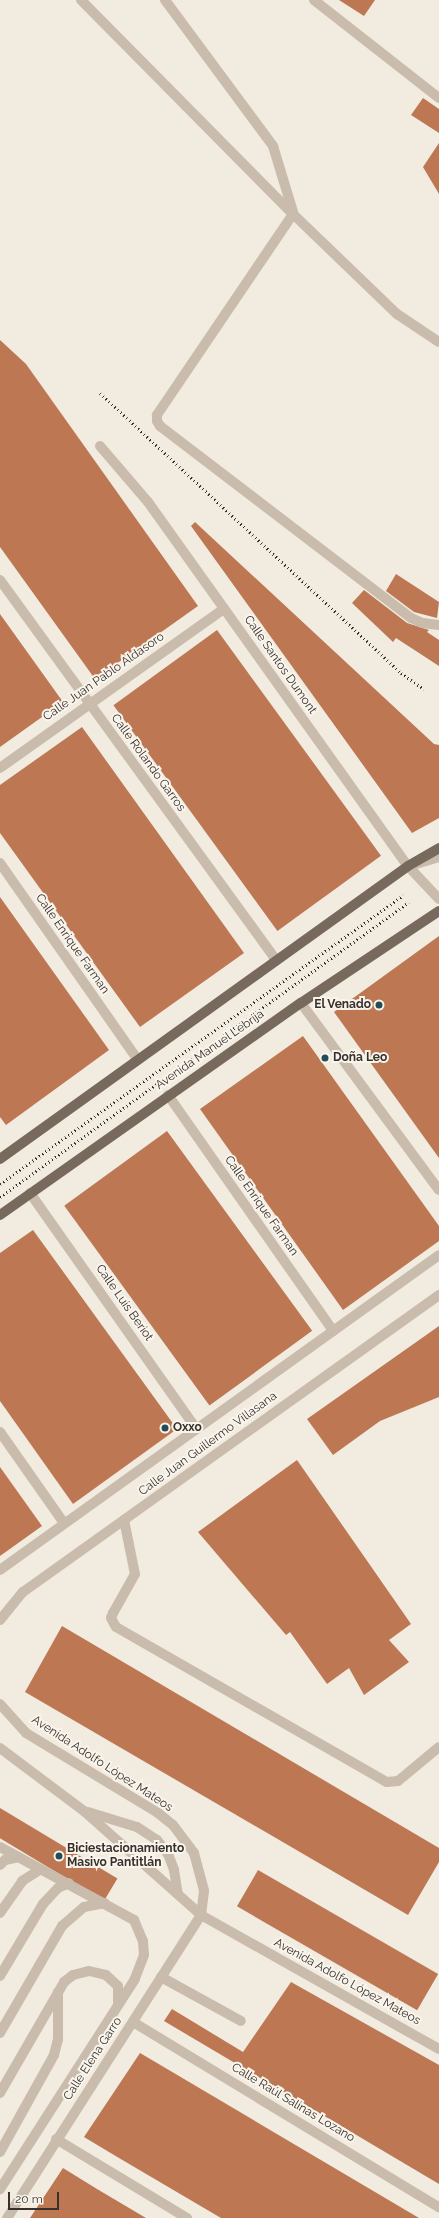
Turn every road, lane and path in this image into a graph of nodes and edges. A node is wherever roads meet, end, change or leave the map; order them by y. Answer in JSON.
{"nodes":[{"id":1,"x":81,"y":0,"type":"edge"},
{"id":2,"x":165,"y":0,"type":"edge"},
{"id":3,"x":314,"y":0,"type":"edge"},
{"id":4,"x":439,"y":98,"type":"edge"},
{"id":5,"x":293,"y":214,"type":"junction"},
{"id":6,"x":439,"y":342,"type":"edge"},
{"id":7,"x":100,"y":446,"type":"dead end"},
{"id":8,"x":0,"y":580,"type":"edge"},
{"id":9,"x":224,"y":609,"type":"junction"},
{"id":10,"x":439,"y":625,"type":"edge"},
{"id":11,"x":89,"y":704,"type":"junction"},
{"id":12,"x":0,"y":768,"type":"edge"},
{"id":13,"x":439,"y":848,"type":"edge"},
{"id":14,"x":439,"y":857,"type":"edge"},
{"id":15,"x":0,"y":863,"type":"edge"},
{"id":16,"x":408,"y":866,"type":"junction"},
{"id":17,"x":439,"y":899,"type":"edge"},
{"id":18,"x":439,"y":911,"type":"edge"},
{"id":19,"x":276,"y":960,"type":"junction"},
{"id":20,"x":301,"y":1003,"type":"junction"},
{"id":21,"x":137,"y":1060,"type":"junction"},
{"id":22,"x":168,"y":1095,"type":"junction"},
{"id":23,"x":1,"y":1154,"type":"edge"},
{"id":24,"x":439,"y":1190,"type":"edge"},
{"id":25,"x":30,"y":1193,"type":"junction"},
{"id":26,"x":0,"y":1215,"type":"edge"},
{"id":27,"x":439,"y":1255,"type":"edge"},
{"id":28,"x":439,"y":1295,"type":"edge"},
{"id":29,"x":333,"y":1331,"type":"junction"},
{"id":30,"x":196,"y":1428,"type":"junction"},
{"id":31,"x":0,"y":1432,"type":"edge"},
{"id":32,"x":124,"y":1520,"type":"junction"},
{"id":33,"x":64,"y":1523,"type":"junction"},
{"id":34,"x":0,"y":1570,"type":"edge"},
{"id":35,"x":0,"y":1620,"type":"edge"},
{"id":36,"x":0,"y":1704,"type":"edge"},
{"id":37,"x":439,"y":1747,"type":"edge"},
{"id":38,"x":0,"y":1748,"type":"edge"},
{"id":39,"x":84,"y":1811,"type":"junction"},
{"id":40,"x":0,"y":1847,"type":"edge"},
{"id":41,"x":19,"y":1857,"type":"junction"},
{"id":42,"x":0,"y":1865,"type":"edge"},
{"id":43,"x":41,"y":1869,"type":"junction"},
{"id":44,"x":69,"y":1883,"type":"junction"},
{"id":45,"x":178,"y":1894,"type":"junction"},
{"id":46,"x":105,"y":1903,"type":"junction"},
{"id":47,"x":0,"y":1913,"type":"edge"},
{"id":48,"x":201,"y":1915,"type":"junction"},
{"id":49,"x":0,"y":1976,"type":"edge"},
{"id":50,"x":161,"y":1977,"type":"junction"},
{"id":51,"x":58,"y":1992,"type":"junction"},
{"id":52,"x":118,"y":2004,"type":"junction"},
{"id":53,"x":241,"y":2021,"type":"dead end"},
{"id":54,"x":133,"y":2022,"type":"junction"},
{"id":55,"x":0,"y":2033,"type":"edge"},
{"id":56,"x":439,"y":2049,"type":"edge"},
{"id":57,"x":0,"y":2093,"type":"edge"},
{"id":58,"x":56,"y":2139,"type":"junction"},
{"id":59,"x":0,"y":2152,"type":"edge"},
{"id":60,"x":0,"y":2189,"type":"edge"},
{"id":61,"x":439,"y":2207,"type":"edge"},
{"id":62,"x":7,"y":2218,"type":"edge"},
{"id":63,"x":187,"y":2218,"type":"edge"}],
"edges":[{"from":1,"to":5,"type":"street"},
{"from":2,"to":5,"type":"street"},
{"from":3,"to":4,"type":"street"},
{"from":5,"to":6,"type":"street"},
{"from":5,"to":10,"type":"street"},
{"from":7,"to":9,"type":"street","name":"Calle Santos Dumont"},
{"from":8,"to":11,"type":"street","name":"Calle Rolando Garros"},
{"from":9,"to":11,"type":"street","name":"Calle Juan Pablo Aldasoro"},
{"from":9,"to":16,"type":"street","name":"Calle Santos Dumont"},
{"from":11,"to":12,"type":"street","name":"Calle Juan Pablo Aldasoro"},
{"from":11,"to":19,"type":"street","name":"Calle Rolando Garros"},
{"from":13,"to":16,"type":"main road"},
{"from":14,"to":16,"type":"street"},
{"from":15,"to":21,"type":"street","name":"Calle Enrique Farman"},
{"from":16,"to":17,"type":"street","name":"Calle Santos Dumont"},
{"from":16,"to":19,"type":"main road"},
{"from":18,"to":20,"type":"main road","name":"Avenida Manuel Lebrija"},
{"from":19,"to":21,"type":"main road"},
{"from":20,"to":22,"type":"main road","name":"Avenida Manuel Lebrija"},
{"from":20,"to":24,"type":"street"},
{"from":21,"to":23,"type":"main road"},
{"from":22,"to":25,"type":"main road","name":"Avenida Manuel Lebrija"},
{"from":22,"to":29,"type":"street","name":"Calle Enrique Farman"},
{"from":25,"to":26,"type":"main road","name":"Avenida Manuel Lebrija"},
{"from":25,"to":30,"type":"street","name":"Calle Luis Beriot"},
{"from":27,"to":29,"type":"street","name":"Calle Juan Guillermo Villasana"},
{"from":28,"to":32,"type":"street","name":"Calle Juan Guillermo Villasana"},
{"from":29,"to":30,"type":"street","name":"Calle Juan Guillermo Villasana"},
{"from":30,"to":33,"type":"street","name":"Calle Juan Guillermo Villasana"},
{"from":31,"to":33,"type":"street"},
{"from":32,"to":35,"type":"street","name":"Calle Juan Guillermo Villasana"},
{"from":32,"to":37,"type":"street"},
{"from":33,"to":34,"type":"street","name":"Calle Juan Guillermo Villasana"},
{"from":36,"to":48,"type":"street","name":"Avenida Adolfo López Mateos"},
{"from":38,"to":39,"type":"street","name":"Avenida Adolfo López Mateos"},
{"from":39,"to":45,"type":"street","name":"Avenida Adolfo López Mateos"},
{"from":39,"to":45,"type":"street"},
{"from":40,"to":41,"type":"street"},
{"from":41,"to":42,"type":"street"},
{"from":41,"to":43,"type":"street"},
{"from":43,"to":44,"type":"street"},
{"from":43,"to":47,"type":"street"},
{"from":44,"to":46,"type":"street"},
{"from":44,"to":49,"type":"street"},
{"from":45,"to":48,"type":"street","name":"Avenida Adolfo López Mateos"},
{"from":46,"to":52,"type":"street"},
{"from":46,"to":55,"type":"street"},
{"from":48,"to":50,"type":"street","name":"Calle Elena Garro"},
{"from":48,"to":56,"type":"street","name":"Avenida Adolfo López Mateos"},
{"from":50,"to":53,"type":"street"},
{"from":50,"to":54,"type":"street","name":"Calle Elena Garro"},
{"from":51,"to":52,"type":"street"},
{"from":51,"to":57,"type":"street"},
{"from":51,"to":59,"type":"street"},
{"from":52,"to":60,"type":"street"},
{"from":54,"to":58,"type":"street","name":"Calle Elena Garro"},
{"from":54,"to":61,"type":"street","name":"Calle Raúl Salinas Lozano"},
{"from":58,"to":62,"type":"street","name":"Calle Elena Garro"},
{"from":58,"to":63,"type":"street"}]}
